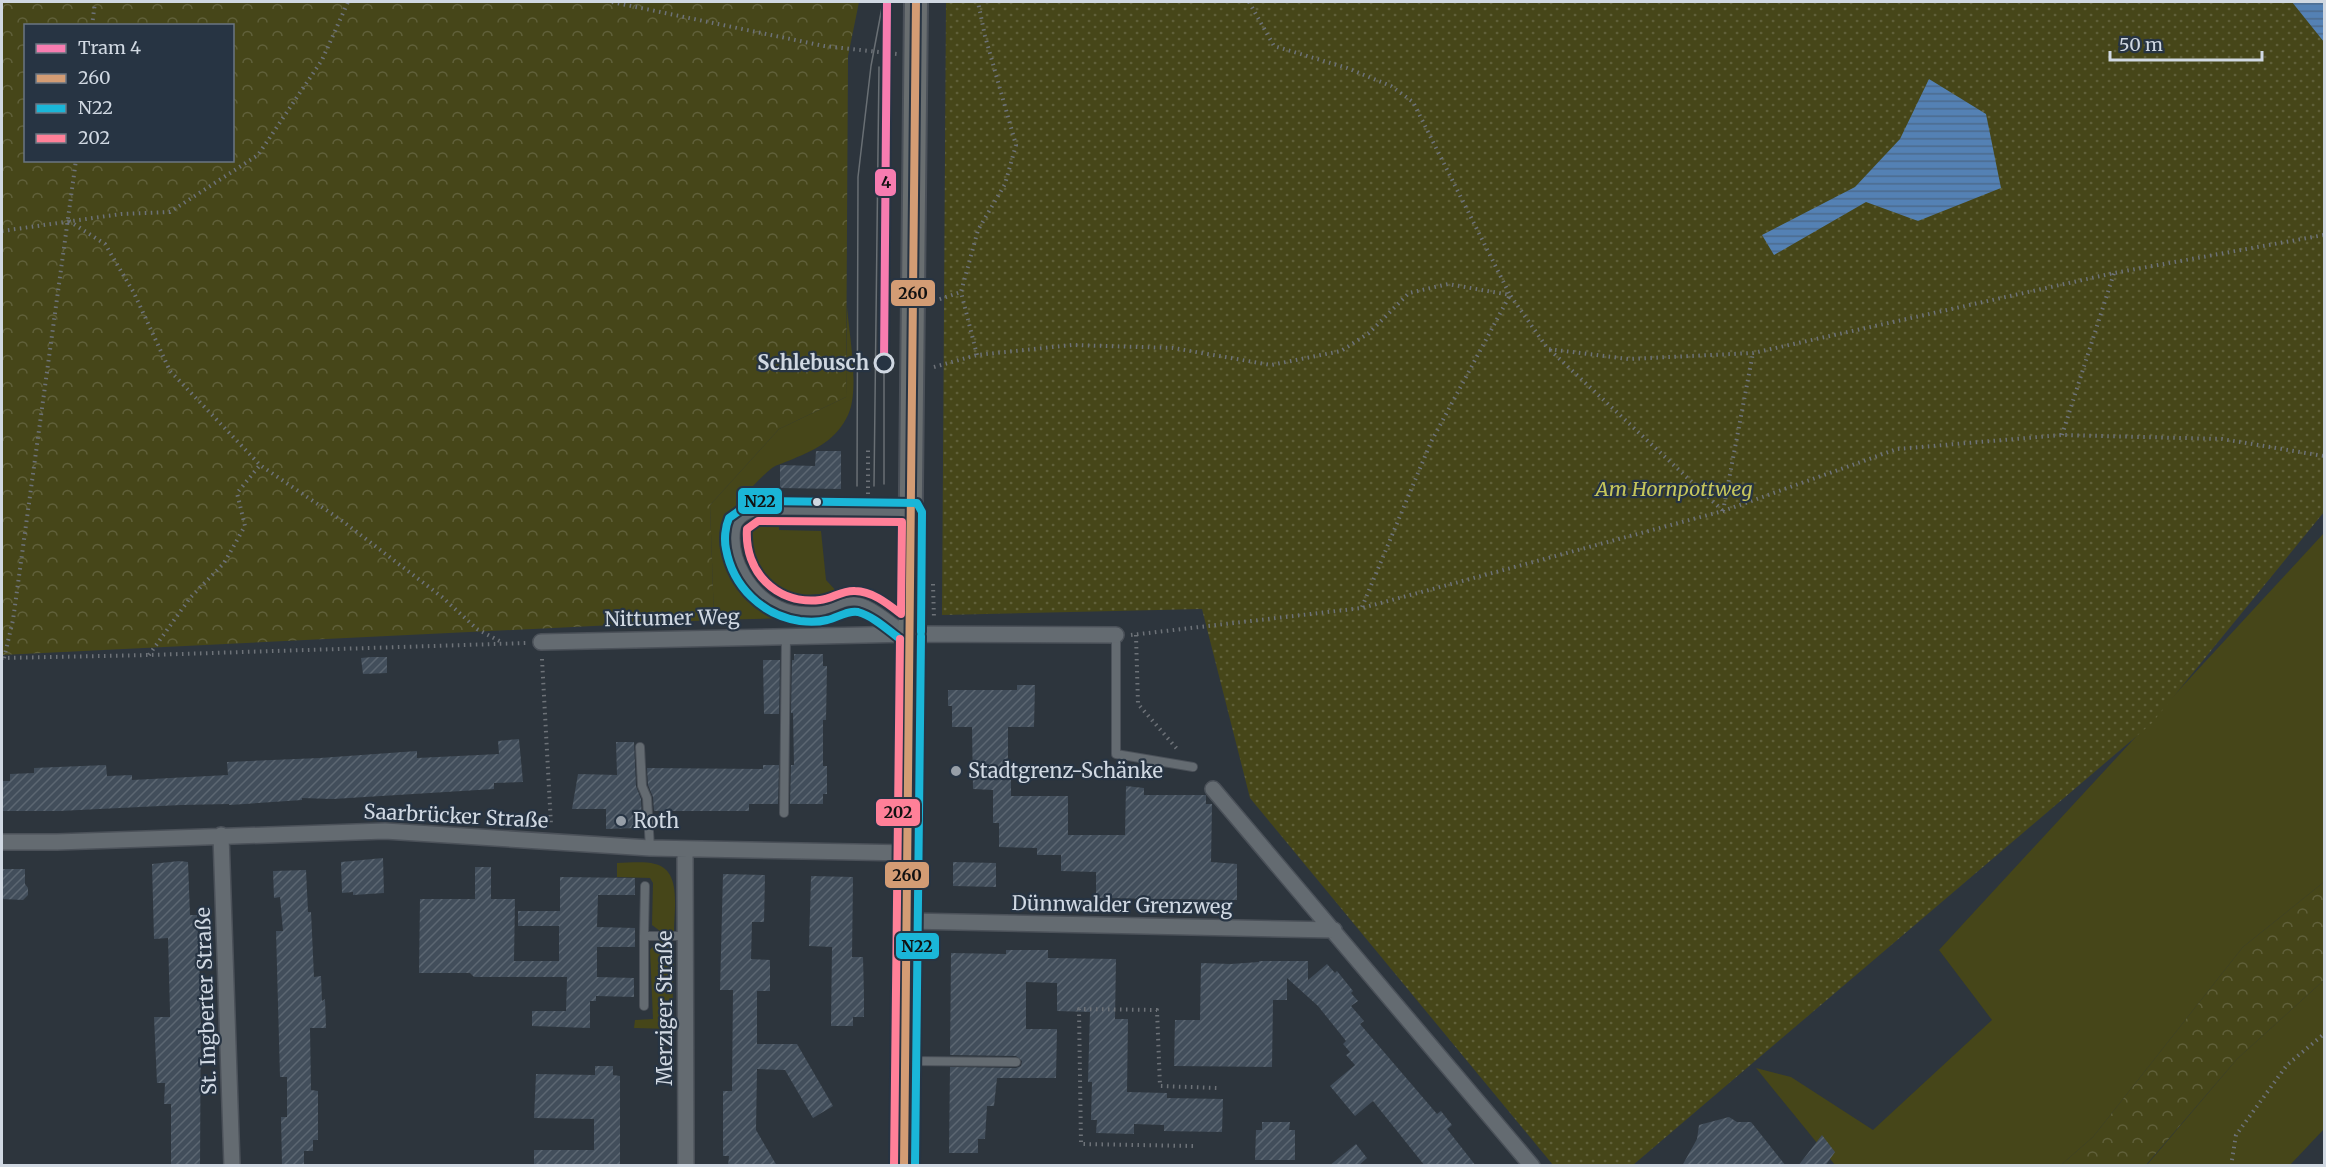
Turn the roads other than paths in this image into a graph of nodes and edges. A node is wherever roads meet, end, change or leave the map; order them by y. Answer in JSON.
{"nodes":[{"id":1,"x":916,"y":2,"type":"edge"},
{"id":2,"x":902,"y":512,"type":"junction"},
{"id":3,"x":911,"y":634,"type":"junction"},
{"id":4,"x":1116,"y":635,"type":"joint"},
{"id":5,"x":786,"y":636,"type":"junction"},
{"id":6,"x":541,"y":642,"type":"road end"},
{"id":7,"x":640,"y":747,"type":"dead end"},
{"id":8,"x":1193,"y":767,"type":"road end"},
{"id":9,"x":1213,"y":789,"type":"dead end"},
{"id":10,"x":784,"y":813,"type":"dead end"},
{"id":11,"x":221,"y":835,"type":"junction"},
{"id":12,"x":2,"y":842,"type":"edge"},
{"id":13,"x":650,"y":848,"type":"junction"},
{"id":14,"x":685,"y":849,"type":"junction"},
{"id":15,"x":909,"y":853,"type":"junction"},
{"id":16,"x":645,"y":886,"type":"dead end"},
{"id":17,"x":908,"y":921,"type":"junction"},
{"id":18,"x":1334,"y":930,"type":"junction"},
{"id":19,"x":644,"y":936,"type":"junction"},
{"id":20,"x":685,"y":936,"type":"junction"},
{"id":21,"x":644,"y":1006,"type":"dead end"},
{"id":22,"x":907,"y":1061,"type":"junction"},
{"id":23,"x":1016,"y":1062,"type":"dead end"},
{"id":24,"x":232,"y":1166,"type":"edge"},
{"id":25,"x":686,"y":1166,"type":"edge"},
{"id":26,"x":904,"y":1166,"type":"edge"},
{"id":27,"x":1532,"y":1166,"type":"edge"}],
"edges":[{"from":1,"to":2,"type":"main road"},
{"from":2,"to":3,"type":"main road"},
{"from":2,"to":3,"type":"lane"},
{"from":3,"to":4,"type":"street"},
{"from":3,"to":5,"type":"street","name":"Nittumer Weg"},
{"from":3,"to":15,"type":"main road"},
{"from":4,"to":8,"type":"lane"},
{"from":5,"to":6,"type":"street","name":"Nittumer Weg"},
{"from":5,"to":10,"type":"lane"},
{"from":7,"to":13,"type":"lane"},
{"from":9,"to":18,"type":"street"},
{"from":11,"to":12,"type":"street","name":"Saarbrücker Straße"},
{"from":11,"to":13,"type":"street","name":"Saarbrücker Straße"},
{"from":11,"to":24,"type":"street","name":"St. Ingberter Straße"},
{"from":13,"to":14,"type":"street","name":"Saarbrücker Straße"},
{"from":14,"to":15,"type":"street","name":"Saarbrücker Straße"},
{"from":14,"to":20,"type":"street","name":"Merziger Straße"},
{"from":15,"to":17,"type":"main road"},
{"from":16,"to":19,"type":"lane"},
{"from":17,"to":18,"type":"street","name":"Dünnwalder Grenzweg"},
{"from":17,"to":22,"type":"main road"},
{"from":18,"to":27,"type":"street"},
{"from":19,"to":20,"type":"lane"},
{"from":19,"to":21,"type":"lane"},
{"from":20,"to":25,"type":"street","name":"Merziger Straße"},
{"from":22,"to":23,"type":"lane"},
{"from":22,"to":26,"type":"main road"}]}
